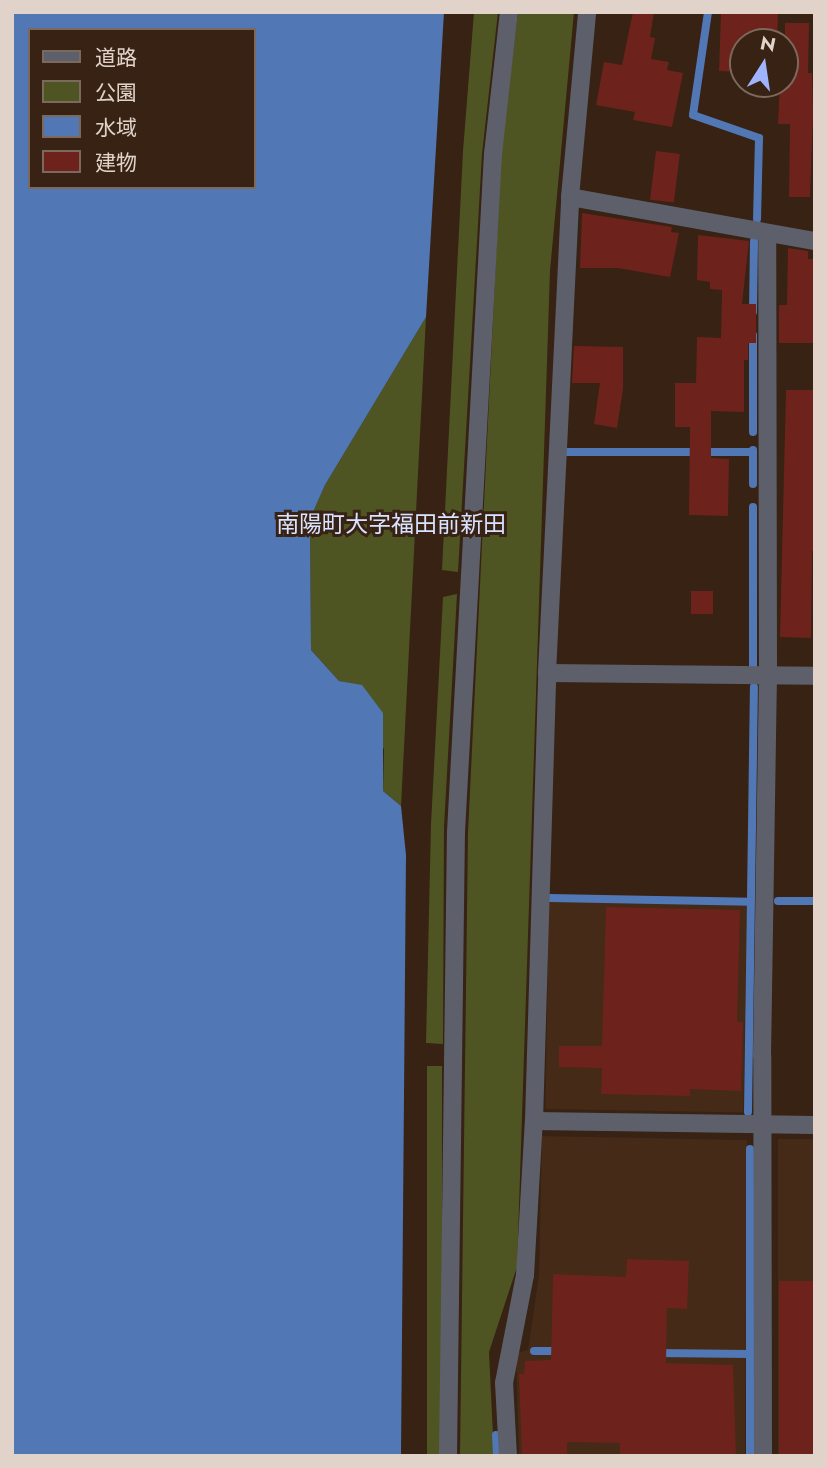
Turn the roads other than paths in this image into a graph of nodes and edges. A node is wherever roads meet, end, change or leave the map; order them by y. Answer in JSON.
{"nodes":[{"id":1,"x":509,"y":12,"type":"edge"},
{"id":2,"x":587,"y":12,"type":"edge"},
{"id":3,"x":570,"y":197,"type":"junction"},
{"id":4,"x":767,"y":233,"type":"junction"},
{"id":5,"x":815,"y":241,"type":"edge"},
{"id":6,"x":547,"y":673,"type":"junction"},
{"id":7,"x":768,"y":676,"type":"junction"},
{"id":8,"x":815,"y":676,"type":"edge"},
{"id":9,"x":534,"y":1121,"type":"junction"},
{"id":10,"x":762,"y":1124,"type":"junction"},
{"id":11,"x":815,"y":1125,"type":"edge"},
{"id":12,"x":447,"y":1456,"type":"edge"},
{"id":13,"x":508,"y":1456,"type":"edge"},
{"id":14,"x":763,"y":1456,"type":"edge"}],
"edges":[{"from":1,"to":12,"type":"street"},
{"from":2,"to":3,"type":"street"},
{"from":3,"to":4,"type":"street"},
{"from":3,"to":6,"type":"street"},
{"from":4,"to":5,"type":"street"},
{"from":4,"to":7,"type":"street"},
{"from":6,"to":7,"type":"street"},
{"from":6,"to":9,"type":"street"},
{"from":7,"to":8,"type":"street"},
{"from":7,"to":10,"type":"street"},
{"from":9,"to":10,"type":"street"},
{"from":9,"to":13,"type":"street"},
{"from":10,"to":11,"type":"street"},
{"from":10,"to":14,"type":"street"}]}
